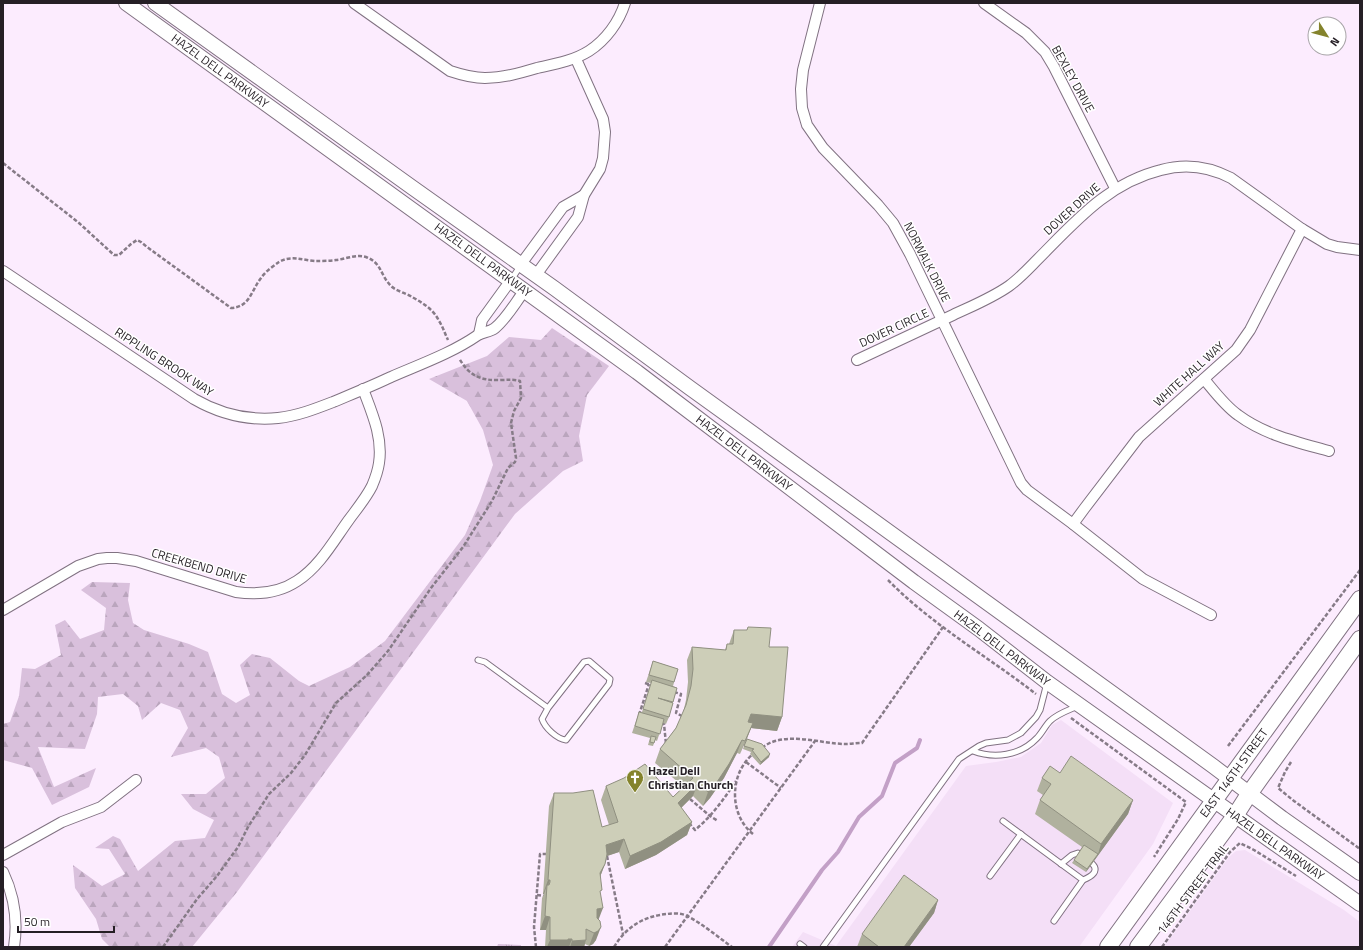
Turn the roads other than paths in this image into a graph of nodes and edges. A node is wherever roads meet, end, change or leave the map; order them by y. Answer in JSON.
{"nodes":[{"id":1,"x":126,"y":3,"type":"edge"},
{"id":2,"x":155,"y":3,"type":"edge"},
{"id":3,"x":354,"y":3,"type":"edge"},
{"id":4,"x":625,"y":3,"type":"edge"},
{"id":5,"x":820,"y":3,"type":"edge"},
{"id":6,"x":985,"y":3,"type":"edge"},
{"id":7,"x":576,"y":59,"type":"junction"},
{"id":8,"x":1115,"y":188,"type":"junction"},
{"id":9,"x":584,"y":195,"type":"junction"},
{"id":10,"x":1302,"y":229,"type":"junction"},
{"id":11,"x":1360,"y":250,"type":"edge"},
{"id":12,"x":521,"y":264,"type":"junction"},
{"id":13,"x":3,"y":271,"type":"edge"},
{"id":14,"x":510,"y":280,"type":"junction"},
{"id":15,"x":530,"y":283,"type":"junction"},
{"id":16,"x":942,"y":320,"type":"junction"},
{"id":17,"x":479,"y":334,"type":"junction"},
{"id":18,"x":857,"y":360,"type":"dead end"},
{"id":19,"x":1204,"y":379,"type":"junction"},
{"id":20,"x":363,"y":389,"type":"junction"},
{"id":21,"x":1329,"y":451,"type":"dead end"},
{"id":22,"x":1073,"y":524,"type":"junction"},
{"id":23,"x":1360,"y":599,"type":"edge"},
{"id":24,"x":3,"y":610,"type":"edge"},
{"id":25,"x":1211,"y":615,"type":"dead end"},
{"id":26,"x":1360,"y":640,"type":"edge"},
{"id":27,"x":478,"y":660,"type":"dead end"},
{"id":28,"x":1047,"y":682,"type":"junction"},
{"id":29,"x":1079,"y":705,"type":"junction"},
{"id":30,"x":548,"y":708,"type":"junction"},
{"id":31,"x":973,"y":751,"type":"junction"},
{"id":32,"x":1229,"y":779,"type":"junction"},
{"id":33,"x":136,"y":780,"type":"dead end"},
{"id":34,"x":1249,"y":794,"type":"junction"},
{"id":35,"x":1213,"y":801,"type":"junction"},
{"id":36,"x":1234,"y":816,"type":"junction"},
{"id":37,"x":1003,"y":821,"type":"dead end"},
{"id":38,"x":1021,"y":834,"type":"junction"},
{"id":39,"x":3,"y":855,"type":"edge"},
{"id":40,"x":1061,"y":864,"type":"junction"},
{"id":41,"x":3,"y":872,"type":"edge"},
{"id":42,"x":1360,"y":873,"type":"edge"},
{"id":43,"x":990,"y":876,"type":"dead end"},
{"id":44,"x":1083,"y":880,"type":"junction"},
{"id":45,"x":1360,"y":904,"type":"edge"},
{"id":46,"x":1054,"y":921,"type":"dead end"},
{"id":47,"x":14,"y":947,"type":"edge"},
{"id":48,"x":823,"y":947,"type":"edge"},
{"id":49,"x":1108,"y":947,"type":"edge"},
{"id":50,"x":1138,"y":947,"type":"edge"}],
"edges":[{"from":1,"to":14,"type":"main road","name":"HAZEL DELL PARKWAY"},
{"from":2,"to":12,"type":"main road","name":"HAZEL DELL PARKWAY"},
{"from":3,"to":7,"type":"street"},
{"from":4,"to":7,"type":"street"},
{"from":5,"to":16,"type":"street","name":"NORWALK DRIVE"},
{"from":6,"to":8,"type":"street","name":"BEXLEY DRIVE"},
{"from":7,"to":9,"type":"street"},
{"from":8,"to":10,"type":"street","name":"DOVER DRIVE"},
{"from":8,"to":16,"type":"street","name":"DOVER DRIVE"},
{"from":9,"to":12,"type":"street"},
{"from":9,"to":15,"type":"street","name":"RIPPLING BROOK WAY"},
{"from":10,"to":11,"type":"street","name":"DOVER DRIVE"},
{"from":10,"to":19,"type":"street","name":"WHITE HALL WAY"},
{"from":12,"to":14,"type":"lane"},
{"from":12,"to":15,"type":"main road","name":"HAZEL DELL PARKWAY"},
{"from":13,"to":20,"type":"street","name":"RIPPLING BROOK WAY"},
{"from":14,"to":15,"type":"main road","name":"HAZEL DELL PARKWAY"},
{"from":14,"to":17,"type":"street"},
{"from":15,"to":17,"type":"street","name":"RIPPLING BROOK WAY"},
{"from":15,"to":28,"type":"main road","name":"HAZEL DELL PARKWAY"},
{"from":15,"to":32,"type":"main road","name":"HAZEL DELL PARKWAY"},
{"from":16,"to":18,"type":"street","name":"DOVER CIRCLE"},
{"from":16,"to":22,"type":"street","name":"NORWALK DRIVE"},
{"from":17,"to":20,"type":"street","name":"RIPPLING BROOK WAY"},
{"from":19,"to":21,"type":"street"},
{"from":19,"to":22,"type":"street","name":"WHITE HALL WAY"},
{"from":20,"to":24,"type":"street","name":"CREEKBEND DRIVE"},
{"from":22,"to":25,"type":"street","name":"NORWALK DRIVE"},
{"from":23,"to":32,"type":"main road","name":"EAST 146TH STREET"},
{"from":26,"to":34,"type":"main road","name":"EAST 146TH STREET"},
{"from":27,"to":30,"type":"lane"},
{"from":28,"to":29,"type":"main road","name":"HAZEL DELL PARKWAY"},
{"from":28,"to":31,"type":"lane"},
{"from":29,"to":31,"type":"lane"},
{"from":29,"to":35,"type":"main road","name":"HAZEL DELL PARKWAY"},
{"from":30,"to":30,"type":"lane"},
{"from":31,"to":48,"type":"lane"},
{"from":32,"to":34,"type":"main road","name":"HAZEL DELL PARKWAY"},
{"from":32,"to":35,"type":"main road","name":"EAST 146TH STREET"},
{"from":33,"to":39,"type":"street"},
{"from":34,"to":36,"type":"main road","name":"EAST 146TH STREET"},
{"from":34,"to":42,"type":"main road","name":"HAZEL DELL PARKWAY"},
{"from":35,"to":36,"type":"main road","name":"HAZEL DELL PARKWAY"},
{"from":35,"to":49,"type":"main road","name":"EAST 146TH STREET"},
{"from":36,"to":45,"type":"main road","name":"HAZEL DELL PARKWAY"},
{"from":36,"to":50,"type":"main road","name":"EAST 146TH STREET"},
{"from":37,"to":38,"type":"lane"},
{"from":38,"to":40,"type":"lane"},
{"from":38,"to":43,"type":"lane"},
{"from":40,"to":44,"type":"lane"},
{"from":40,"to":44,"type":"lane"},
{"from":41,"to":47,"type":"street"},
{"from":44,"to":46,"type":"lane"}]}
